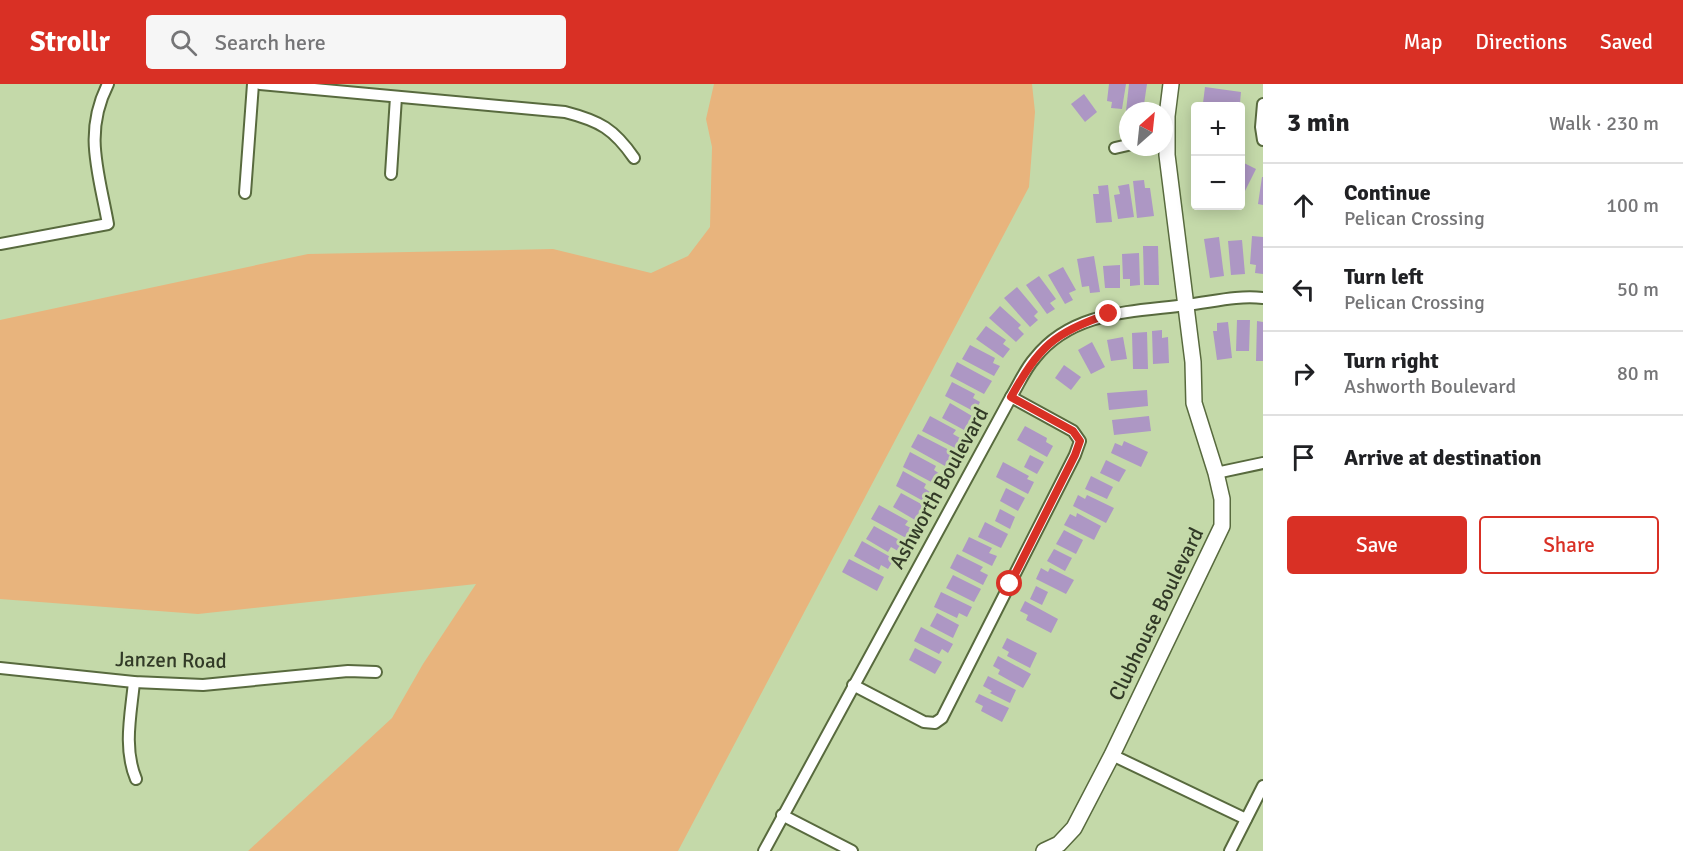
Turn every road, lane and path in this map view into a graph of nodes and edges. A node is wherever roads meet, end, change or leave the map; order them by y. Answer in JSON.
{"nodes":[{"id":1,"x":108,"y":84,"type":"edge"},
{"id":2,"x":253,"y":84,"type":"edge"},
{"id":3,"x":260,"y":84,"type":"edge"},
{"id":4,"x":1171,"y":84,"type":"edge"},
{"id":5,"x":396,"y":97,"type":"junction"},
{"id":6,"x":1169,"y":102,"type":"edge"},
{"id":7,"x":1263,"y":104,"type":"edge"},
{"id":8,"x":1263,"y":140,"type":"edge"},
{"id":9,"x":1119,"y":147,"type":"edge"},
{"id":10,"x":1115,"y":148,"type":"dead end"},
{"id":11,"x":1167,"y":156,"type":"edge"},
{"id":12,"x":634,"y":158,"type":"dead end"},
{"id":13,"x":391,"y":174,"type":"dead end"},
{"id":14,"x":245,"y":194,"type":"dead end"},
{"id":15,"x":0,"y":244,"type":"edge"},
{"id":16,"x":1263,"y":298,"type":"edge"},
{"id":17,"x":1187,"y":305,"type":"junction"},
{"id":18,"x":1011,"y":397,"type":"junction"},
{"id":19,"x":1263,"y":463,"type":"edge"},
{"id":20,"x":1216,"y":473,"type":"junction"},
{"id":21,"x":0,"y":668,"type":"edge"},
{"id":22,"x":376,"y":672,"type":"dead end"},
{"id":23,"x":134,"y":682,"type":"junction"},
{"id":24,"x":853,"y":685,"type":"junction"},
{"id":25,"x":1112,"y":755,"type":"junction"},
{"id":26,"x":136,"y":779,"type":"dead end"},
{"id":27,"x":1263,"y":786,"type":"edge"},
{"id":28,"x":782,"y":815,"type":"junction"},
{"id":29,"x":1246,"y":819,"type":"junction"},
{"id":30,"x":764,"y":851,"type":"edge"},
{"id":31,"x":852,"y":851,"type":"edge"},
{"id":32,"x":1044,"y":851,"type":"edge"},
{"id":33,"x":1230,"y":851,"type":"edge"}],
"edges":[{"from":1,"to":15,"type":"street"},
{"from":2,"to":14,"type":"street"},
{"from":3,"to":5,"type":"street"},
{"from":4,"to":6,"type":"street","name":"Clubhouse Boulevard"},
{"from":5,"to":12,"type":"street"},
{"from":5,"to":13,"type":"street"},
{"from":7,"to":8,"type":"street"},
{"from":9,"to":10,"type":"street"},
{"from":11,"to":17,"type":"street","name":"Clubhouse Boulevard"},
{"from":16,"to":17,"type":"street","name":"Ashworth Boulevard"},
{"from":17,"to":18,"type":"street","name":"Ashworth Boulevard"},
{"from":17,"to":20,"type":"street","name":"Clubhouse Boulevard"},
{"from":18,"to":24,"type":"street","name":"Ashworth Boulevard"},
{"from":18,"to":24,"type":"street"},
{"from":19,"to":20,"type":"street"},
{"from":20,"to":25,"type":"street","name":"Clubhouse Boulevard"},
{"from":21,"to":23,"type":"street","name":"Janzen Road"},
{"from":22,"to":23,"type":"street","name":"Janzen Road"},
{"from":23,"to":26,"type":"street"},
{"from":24,"to":28,"type":"street","name":"Ashworth Boulevard"},
{"from":25,"to":29,"type":"street"},
{"from":25,"to":32,"type":"street","name":"Clubhouse Boulevard"},
{"from":27,"to":29,"type":"street"},
{"from":28,"to":30,"type":"street","name":"Ashworth Boulevard"},
{"from":28,"to":31,"type":"street"},
{"from":29,"to":33,"type":"street"}]}
